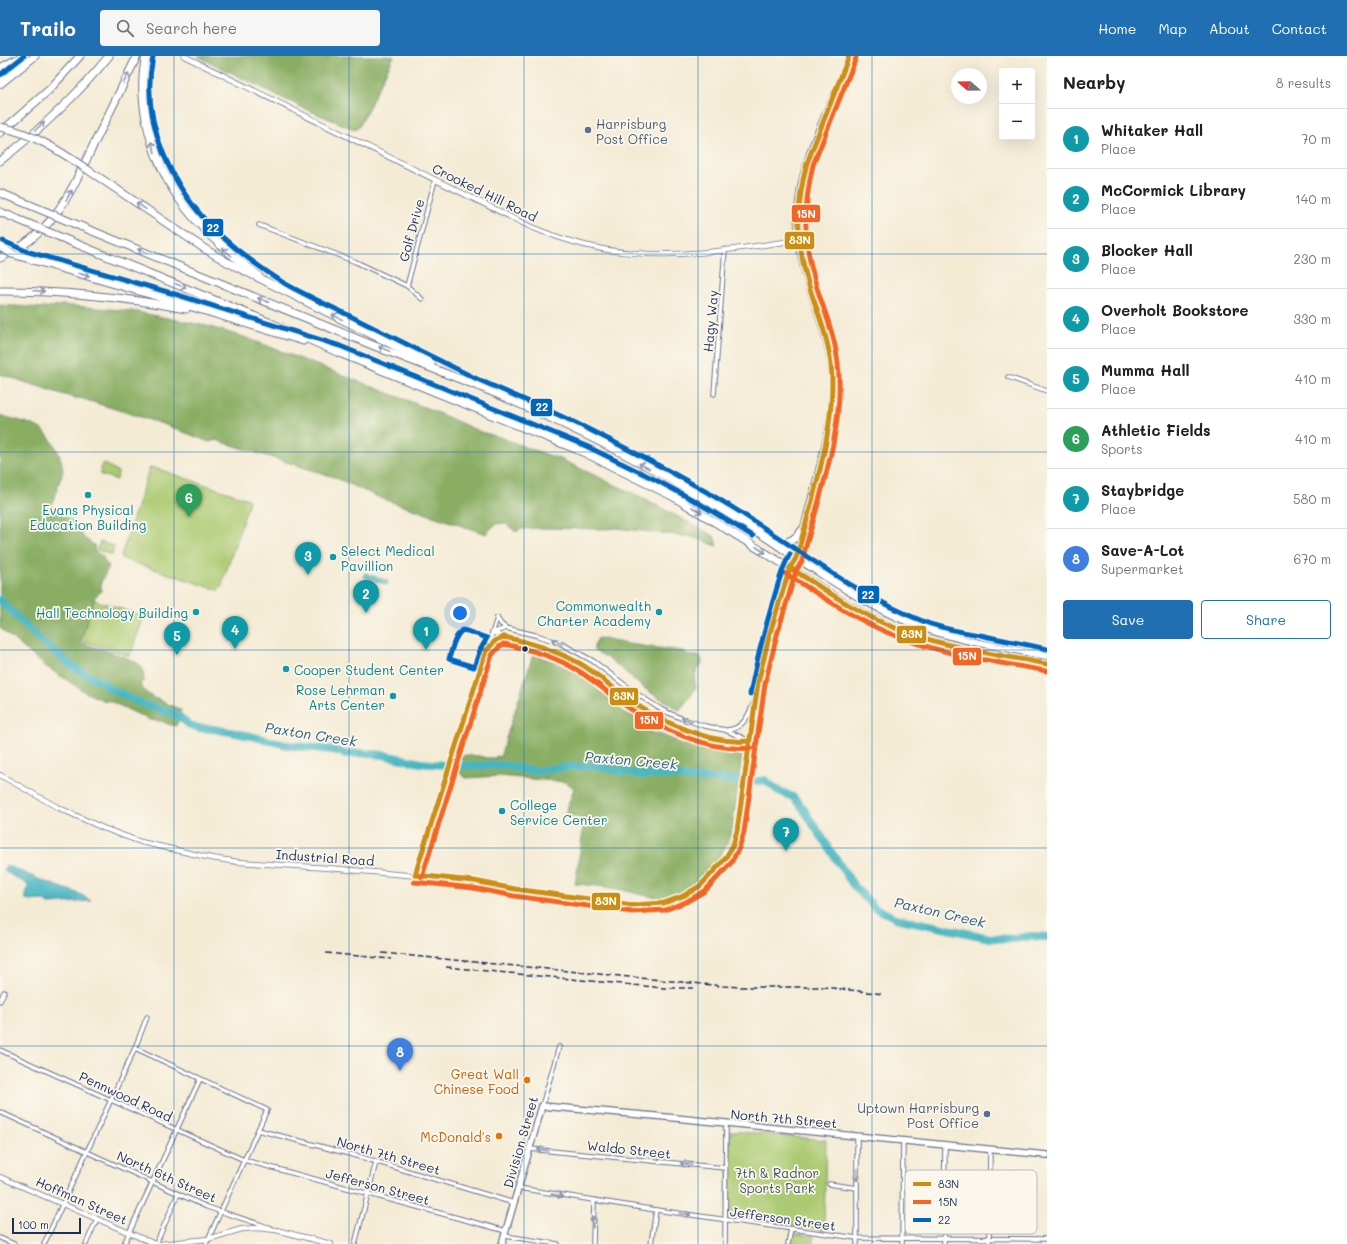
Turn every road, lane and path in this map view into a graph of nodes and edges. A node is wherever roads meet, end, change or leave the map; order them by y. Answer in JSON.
{"nodes":[{"id":1,"x":23,"y":56,"type":"edge"},
{"id":2,"x":35,"y":56,"type":"edge"},
{"id":3,"x":80,"y":56,"type":"edge"},
{"id":4,"x":109,"y":56,"type":"edge"},
{"id":5,"x":137,"y":56,"type":"edge"},
{"id":6,"x":146,"y":56,"type":"edge"},
{"id":7,"x":184,"y":56,"type":"edge"},
{"id":8,"x":849,"y":56,"type":"edge"},
{"id":9,"x":0,"y":68,"type":"edge"},
{"id":10,"x":0,"y":84,"type":"edge"},
{"id":11,"x":0,"y":127,"type":"edge"},
{"id":12,"x":0,"y":133,"type":"edge"},
{"id":13,"x":0,"y":161,"type":"edge"},
{"id":14,"x":435,"y":180,"type":"junction"},
{"id":15,"x":2,"y":194,"type":"edge"},
{"id":16,"x":0,"y":212,"type":"edge"},
{"id":17,"x":259,"y":225,"type":"dead end"},
{"id":18,"x":799,"y":240,"type":"junction"},
{"id":19,"x":0,"y":248,"type":"edge"},
{"id":20,"x":725,"y":249,"type":"junction"},
{"id":21,"x":0,"y":258,"type":"edge"},
{"id":22,"x":407,"y":286,"type":"junction"},
{"id":23,"x":282,"y":290,"type":"junction"},
{"id":24,"x":0,"y":291,"type":"edge"},
{"id":25,"x":422,"y":298,"type":"dead end"},
{"id":26,"x":218,"y":315,"type":"junction"},
{"id":27,"x":337,"y":352,"type":"junction"},
{"id":28,"x":1008,"y":377,"type":"dead end"},
{"id":29,"x":472,"y":384,"type":"junction"},
{"id":30,"x":1047,"y":391,"type":"edge"},
{"id":31,"x":714,"y":394,"type":"dead end"},
{"id":32,"x":804,"y":528,"type":"junction"},
{"id":33,"x":774,"y":542,"type":"junction"},
{"id":34,"x":796,"y":558,"type":"junction"},
{"id":35,"x":790,"y":568,"type":"junction"},
{"id":36,"x":506,"y":628,"type":"junction"},
{"id":37,"x":492,"y":633,"type":"junction"},
{"id":38,"x":504,"y":636,"type":"junction"},
{"id":39,"x":486,"y":651,"type":"junction"},
{"id":40,"x":1047,"y":656,"type":"edge"},
{"id":41,"x":1047,"y":664,"type":"edge"},
{"id":42,"x":756,"y":699,"type":"junction"},
{"id":43,"x":725,"y":730,"type":"junction"},
{"id":44,"x":750,"y":741,"type":"junction"},
{"id":45,"x":0,"y":775,"type":"edge"},
{"id":46,"x":415,"y":875,"type":"junction"},
{"id":47,"x":4,"y":992,"type":"dead end"},
{"id":48,"x":0,"y":1001,"type":"edge"},
{"id":49,"x":147,"y":1016,"type":"dead end"},
{"id":50,"x":559,"y":1047,"type":"dead end"},
{"id":51,"x":135,"y":1048,"type":"junction"},
{"id":52,"x":0,"y":1050,"type":"edge"},
{"id":53,"x":200,"y":1079,"type":"junction"},
{"id":54,"x":111,"y":1100,"type":"junction"},
{"id":55,"x":542,"y":1106,"type":"junction"},
{"id":56,"x":0,"y":1112,"type":"edge"},
{"id":57,"x":726,"y":1124,"type":"junction"},
{"id":58,"x":177,"y":1130,"type":"junction"},
{"id":59,"x":258,"y":1130,"type":"junction"},
{"id":60,"x":858,"y":1136,"type":"junction"},
{"id":61,"x":903,"y":1141,"type":"junction"},
{"id":62,"x":945,"y":1144,"type":"junction"},
{"id":63,"x":530,"y":1149,"type":"junction"},
{"id":64,"x":990,"y":1149,"type":"junction"},
{"id":65,"x":87,"y":1152,"type":"junction"},
{"id":66,"x":1047,"y":1155,"type":"edge"},
{"id":67,"x":244,"y":1160,"type":"junction"},
{"id":68,"x":376,"y":1162,"type":"junction"},
{"id":69,"x":725,"y":1168,"type":"junction"},
{"id":70,"x":945,"y":1170,"type":"edge"},
{"id":71,"x":990,"y":1170,"type":"edge"},
{"id":72,"x":0,"y":1177,"type":"edge"},
{"id":73,"x":153,"y":1182,"type":"junction"},
{"id":74,"x":828,"y":1184,"type":"dead end"},
{"id":75,"x":518,"y":1188,"type":"junction"},
{"id":76,"x":857,"y":1188,"type":"junction"},
{"id":77,"x":178,"y":1194,"type":"junction"},
{"id":78,"x":368,"y":1194,"type":"junction"},
{"id":79,"x":594,"y":1200,"type":"junction"},
{"id":80,"x":514,"y":1203,"type":"junction"},
{"id":81,"x":63,"y":1204,"type":"junction"},
{"id":82,"x":656,"y":1210,"type":"junction"},
{"id":83,"x":220,"y":1212,"type":"junction"},
{"id":84,"x":97,"y":1219,"type":"junction"},
{"id":85,"x":725,"y":1220,"type":"junction"},
{"id":86,"x":790,"y":1229,"type":"junction"},
{"id":87,"x":276,"y":1230,"type":"junction"},
{"id":88,"x":129,"y":1233,"type":"junction"},
{"id":89,"x":505,"y":1233,"type":"junction"},
{"id":90,"x":944,"y":1234,"type":"edge"},
{"id":91,"x":989,"y":1234,"type":"edge"},
{"id":92,"x":0,"y":1238,"type":"edge"},
{"id":93,"x":857,"y":1238,"type":"junction"},
{"id":94,"x":902,"y":1239,"type":"junction"},
{"id":95,"x":944,"y":1239,"type":"junction"},
{"id":96,"x":989,"y":1239,"type":"junction"},
{"id":97,"x":1047,"y":1239,"type":"edge"},
{"id":98,"x":207,"y":1242,"type":"edge"},
{"id":99,"x":14,"y":1244,"type":"edge"},
{"id":100,"x":44,"y":1244,"type":"edge"},
{"id":101,"x":86,"y":1244,"type":"edge"},
{"id":102,"x":124,"y":1244,"type":"edge"},
{"id":103,"x":155,"y":1244,"type":"edge"},
{"id":104,"x":160,"y":1244,"type":"edge"},
{"id":105,"x":331,"y":1244,"type":"edge"},
{"id":106,"x":355,"y":1244,"type":"edge"},
{"id":107,"x":502,"y":1244,"type":"edge"},
{"id":108,"x":558,"y":1244,"type":"edge"},
{"id":109,"x":593,"y":1244,"type":"edge"},
{"id":110,"x":651,"y":1244,"type":"edge"},
{"id":111,"x":725,"y":1244,"type":"edge"},
{"id":112,"x":788,"y":1244,"type":"edge"},
{"id":113,"x":857,"y":1244,"type":"edge"},
{"id":114,"x":902,"y":1244,"type":"edge"},
{"id":115,"x":944,"y":1244,"type":"edge"},
{"id":116,"x":989,"y":1244,"type":"edge"}],
"edges":[{"from":1,"to":9,"type":"highway"},
{"from":2,"to":10,"type":"highway"},
{"from":3,"to":12,"type":"highway"},
{"from":13,"to":4,"type":"highway","one_way":true},
{"from":21,"to":5,"type":"highway","one_way":true},
{"from":23,"to":6,"type":"highway","one_way":true},
{"from":7,"to":14,"type":"street","name":"Crooked Hill Road"},
{"from":8,"to":18,"type":"main road"},
{"from":23,"to":11,"type":"highway","one_way":true,"bridge":true},
{"from":14,"to":20,"type":"street","name":"Crooked Hill Road"},
{"from":14,"to":22,"type":"street","name":"Golf Drive"},
{"from":29,"to":15,"type":"highway","one_way":true,"bridge":true},
{"from":16,"to":27,"type":"highway","one_way":true,"bridge":true},
{"from":17,"to":22,"type":"street"},
{"from":18,"to":20,"type":"street","name":"Crooked Hill Road"},
{"from":18,"to":32,"type":"main road"},
{"from":19,"to":26,"type":"highway","one_way":true,"bridge":true},
{"from":20,"to":31,"type":"street","name":"Hagy Way"},
{"from":22,"to":25,"type":"street"},
{"from":29,"to":23,"type":"highway","one_way":true},
{"from":24,"to":26,"type":"highway","one_way":true},
{"from":26,"to":27,"type":"highway"},
{"from":27,"to":35,"type":"highway","one_way":true},
{"from":28,"to":30,"type":"street"},
{"from":33,"to":29,"type":"highway","one_way":true},
{"from":32,"to":33,"type":"highway"},
{"from":32,"to":34,"type":"main road"},
{"from":33,"to":34,"type":"highway"},
{"from":34,"to":35,"type":"main road"},
{"from":34,"to":40,"type":"highway"},
{"from":35,"to":41,"type":"highway"},
{"from":35,"to":42,"type":"street","name":"Industrial Road"},
{"from":36,"to":37,"type":"street"},
{"from":36,"to":37,"type":"street"},
{"from":43,"to":36,"type":"street","one_way":true},
{"from":37,"to":38,"type":"street"},
{"from":37,"to":39,"type":"street"},
{"from":38,"to":39,"type":"street"},
{"from":38,"to":44,"type":"street"},
{"from":39,"to":46,"type":"street"},
{"from":42,"to":43,"type":"street"},
{"from":42,"to":44,"type":"street","name":"Industrial Road"},
{"from":43,"to":44,"type":"street"},
{"from":44,"to":46,"type":"street","name":"Industrial Road"},
{"from":45,"to":46,"type":"street","name":"Industrial Road"},
{"from":47,"to":48,"type":"street"},
{"from":49,"to":51,"type":"street"},
{"from":50,"to":55,"type":"street","name":"Division Street"},
{"from":51,"to":53,"type":"street"},
{"from":51,"to":54,"type":"street"},
{"from":52,"to":54,"type":"street","name":"Pennwood Road"},
{"from":53,"to":58,"type":"street"},
{"from":53,"to":59,"type":"street"},
{"from":54,"to":58,"type":"street","name":"Pennwood Road"},
{"from":54,"to":65,"type":"street"},
{"from":55,"to":57,"type":"main road","name":"North 7th Street"},
{"from":55,"to":63,"type":"main road","name":"Division Street"},
{"from":56,"to":65,"type":"street","name":"North 6th Street"},
{"from":57,"to":60,"type":"main road","name":"North 7th Street"},
{"from":57,"to":69,"type":"street"},
{"from":58,"to":67,"type":"street","name":"Pennwood Road"},
{"from":58,"to":73,"type":"street"},
{"from":59,"to":67,"type":"street"},
{"from":59,"to":68,"type":"street","name":"North 7th Street"},
{"from":60,"to":61,"type":"main road","name":"North 7th Street"},
{"from":60,"to":76,"type":"street","one_way":true},
{"from":61,"to":62,"type":"main road","name":"North 7th Street"},
{"from":61,"to":94,"type":"street"},
{"from":62,"to":64,"type":"main road","name":"North 7th Street"},
{"from":62,"to":70,"type":"street"},
{"from":69,"to":63,"type":"street","name":"Waldo Street","one_way":true},
{"from":63,"to":75,"type":"main road","name":"Division Street"},
{"from":64,"to":66,"type":"main road","name":"North 7th Street"},
{"from":64,"to":71,"type":"street"},
{"from":65,"to":73,"type":"street","name":"North 6th Street"},
{"from":65,"to":81,"type":"street"},
{"from":67,"to":78,"type":"street","name":"Jefferson Street"},
{"from":67,"to":83,"type":"street"},
{"from":68,"to":78,"type":"street"},
{"from":68,"to":80,"type":"street","name":"North 7th Street"},
{"from":69,"to":85,"type":"street"},
{"from":72,"to":81,"type":"street","name":"Hoffman Street"},
{"from":73,"to":77,"type":"street","name":"North 6th Street"},
{"from":73,"to":88,"type":"street"},
{"from":74,"to":76,"type":"street"},
{"from":75,"to":79,"type":"street","name":"Jefferson Street","one_way":true},
{"from":75,"to":80,"type":"main road","name":"Division Street"},
{"from":76,"to":93,"type":"street"},
{"from":77,"to":83,"type":"street","name":"North 6th Street"},
{"from":77,"to":103,"type":"street"},
{"from":78,"to":89,"type":"street","name":"Jefferson Street"},
{"from":78,"to":106,"type":"street"},
{"from":79,"to":82,"type":"street","name":"Jefferson Street"},
{"from":109,"to":79,"type":"street","one_way":true},
{"from":80,"to":89,"type":"main road","name":"Division Street"},
{"from":81,"to":84,"type":"street","name":"Hoffman Street"},
{"from":81,"to":100,"type":"street"},
{"from":82,"to":85,"type":"street","name":"Jefferson Street","one_way":true},
{"from":82,"to":110,"type":"street"},
{"from":83,"to":87,"type":"street","name":"North 6th Street"},
{"from":83,"to":98,"type":"street"},
{"from":84,"to":88,"type":"street","name":"Hoffman Street"},
{"from":84,"to":101,"type":"street"},
{"from":85,"to":86,"type":"street","name":"Jefferson Street"},
{"from":85,"to":111,"type":"street"},
{"from":86,"to":93,"type":"street","name":"Jefferson Street"},
{"from":86,"to":112,"type":"street"},
{"from":87,"to":98,"type":"street"},
{"from":87,"to":105,"type":"street","name":"North 6th Street"},
{"from":88,"to":102,"type":"street"},
{"from":88,"to":103,"type":"street","name":"Hoffman Street"},
{"from":89,"to":107,"type":"main road","name":"Division Street"},
{"from":89,"to":108,"type":"street","name":"Jefferson Street"},
{"from":90,"to":95,"type":"street"},
{"from":91,"to":96,"type":"street"},
{"from":92,"to":99,"type":"street"},
{"from":93,"to":94,"type":"street","name":"Jefferson Street"},
{"from":93,"to":113,"type":"street"},
{"from":94,"to":95,"type":"street","name":"Jefferson Street"},
{"from":94,"to":114,"type":"street"},
{"from":95,"to":96,"type":"street","name":"Jefferson Street"},
{"from":95,"to":115,"type":"street"},
{"from":96,"to":97,"type":"street","name":"Jefferson Street"},
{"from":96,"to":116,"type":"street"},
{"from":98,"to":104,"type":"street"}]}
